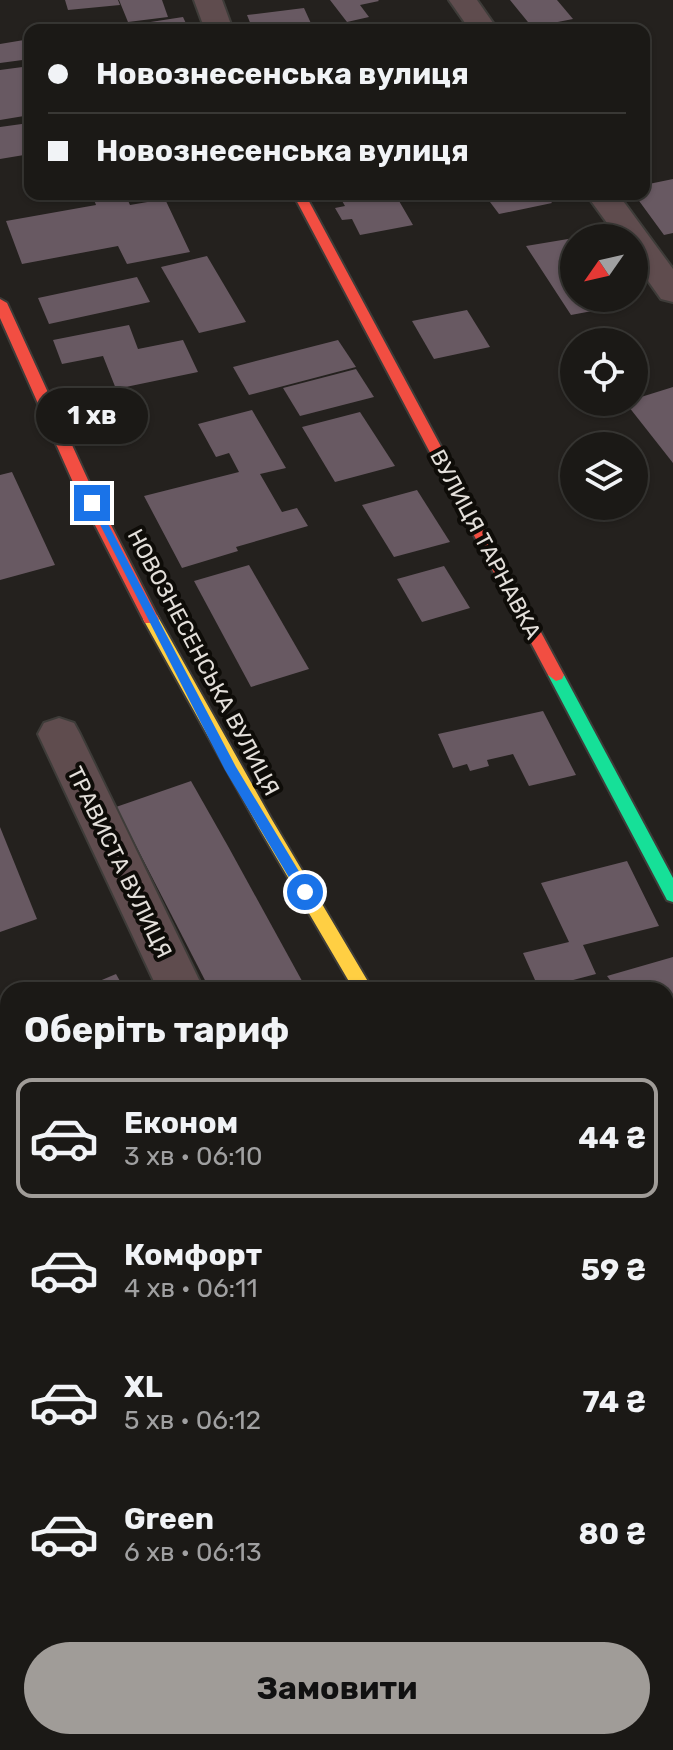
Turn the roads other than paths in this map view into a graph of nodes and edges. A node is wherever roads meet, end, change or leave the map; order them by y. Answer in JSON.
{"nodes":[{"id":1,"x":208,"y":0,"type":"edge"},
{"id":2,"x":463,"y":0,"type":"edge"},
{"id":3,"x":217,"y":24,"type":"edge"},
{"id":4,"x":480,"y":24,"type":"edge"},
{"id":5,"x":302,"y":200,"type":"edge"},
{"id":6,"x":606,"y":200,"type":"edge"},
{"id":7,"x":673,"y":292,"type":"edge"},
{"id":8,"x":0,"y":303,"type":"edge"},
{"id":9,"x":59,"y":734,"type":"dead end"},
{"id":10,"x":673,"y":895,"type":"edge"},
{"id":11,"x":177,"y":982,"type":"edge"},
{"id":12,"x":359,"y":982,"type":"edge"}],
"edges":[{"from":1,"to":3,"type":"street"},
{"from":2,"to":4,"type":"street"},
{"from":5,"to":10,"type":"street","name":"ВУЛИЦЯ ТАРНАВКА"},
{"from":6,"to":7,"type":"street"},
{"from":8,"to":12,"type":"street","name":"НОВОЗНЕСЕНСЬКА ВУЛИЦЯ"},
{"from":9,"to":11,"type":"street","name":"ТРАВИСТА ВУЛИЦЯ"}]}
